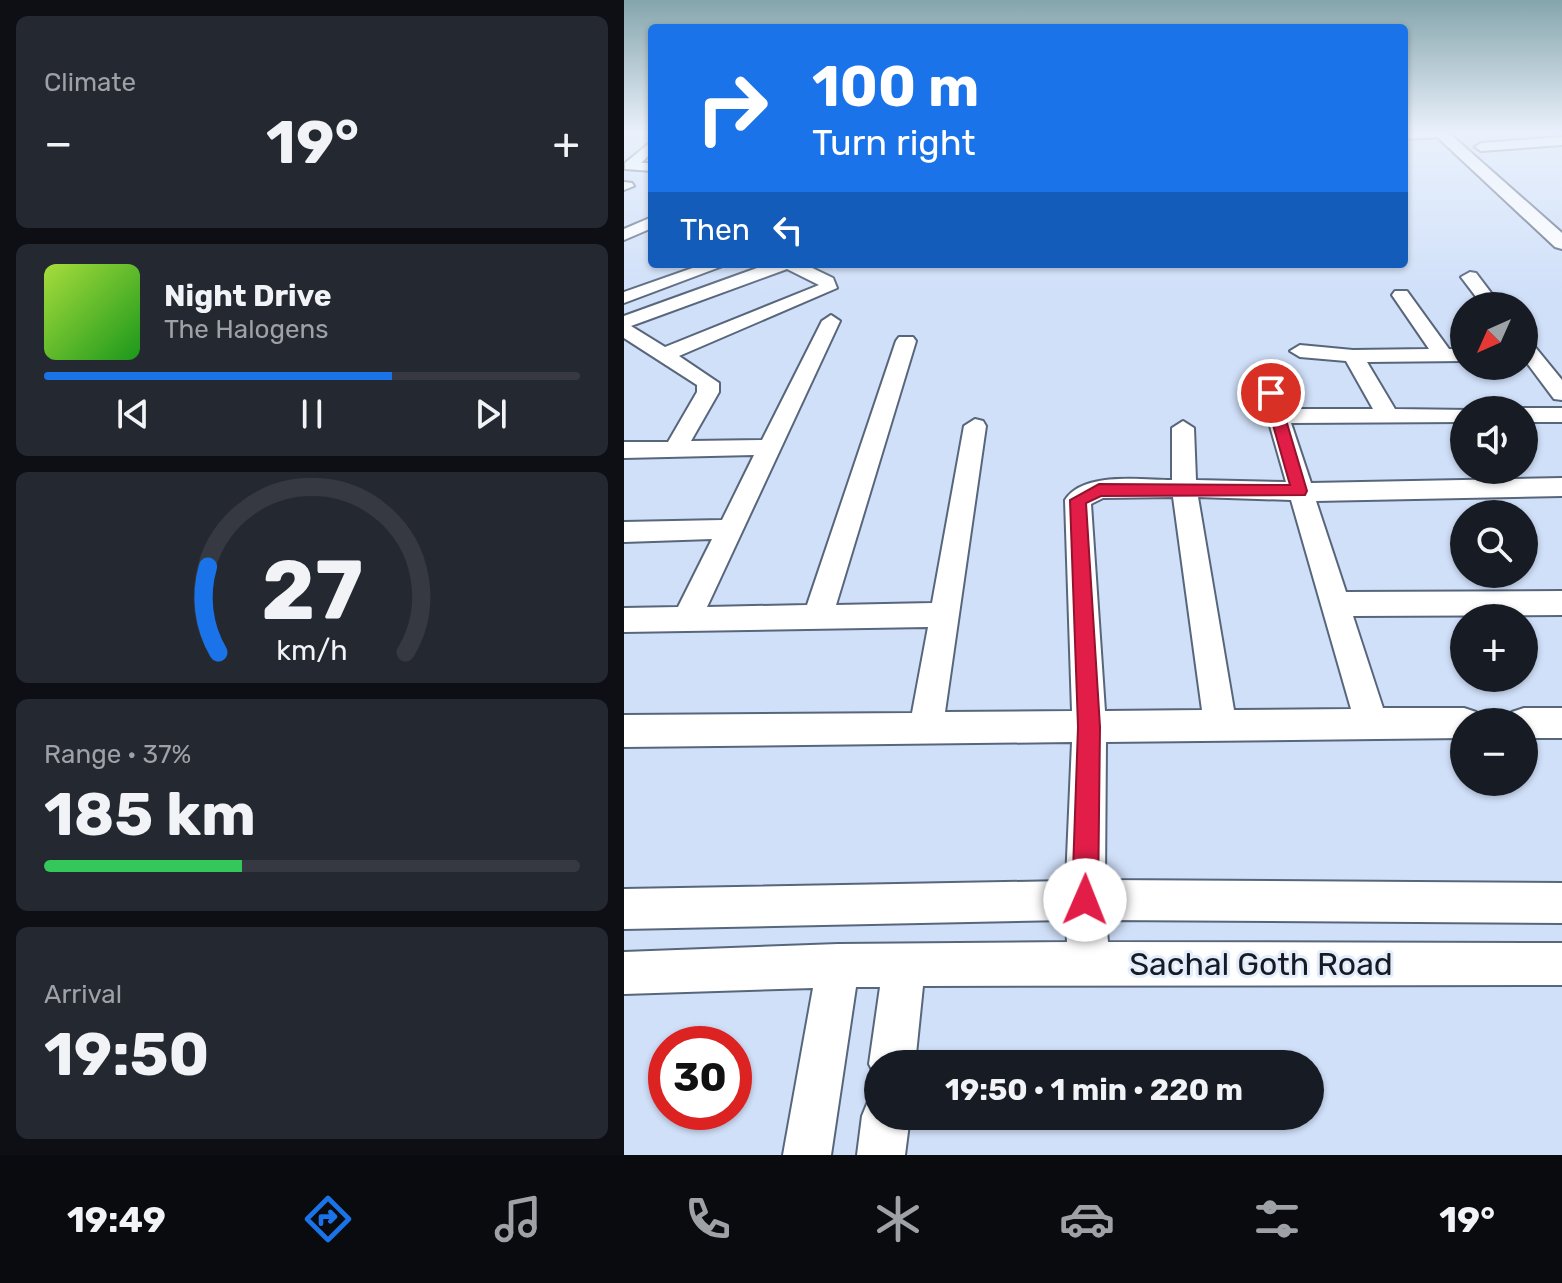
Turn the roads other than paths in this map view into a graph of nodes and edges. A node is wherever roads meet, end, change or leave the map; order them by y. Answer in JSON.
{"nodes":[{"id":1,"x":1500,"y":187,"type":"edge"},
{"id":2,"x":1526,"y":187,"type":"edge"},
{"id":3,"x":1550,"y":208,"type":"dead end"},
{"id":4,"x":648,"y":224,"type":"edge"},
{"id":5,"x":624,"y":235,"type":"edge"},
{"id":6,"x":1562,"y":243,"type":"edge"},
{"id":7,"x":709,"y":268,"type":"edge"},
{"id":8,"x":773,"y":268,"type":"edge"},
{"id":9,"x":799,"y":268,"type":"edge"},
{"id":10,"x":1470,"y":277,"type":"dead end"},
{"id":11,"x":1481,"y":292,"type":"edge"},
{"id":12,"x":1401,"y":295,"type":"dead end"},
{"id":13,"x":624,"y":298,"type":"edge"},
{"id":14,"x":831,"y":321,"type":"dead end"},
{"id":15,"x":624,"y":322,"type":"edge"},
{"id":16,"x":624,"y":330,"type":"edge"},
{"id":17,"x":906,"y":341,"type":"dead end"},
{"id":18,"x":1450,"y":350,"type":"edge"},
{"id":19,"x":1300,"y":351,"type":"dead end"},
{"id":20,"x":1538,"y":353,"type":"edge"},
{"id":21,"x":664,"y":355,"type":"junction"},
{"id":22,"x":1450,"y":355,"type":"edge"},
{"id":23,"x":1562,"y":355,"type":"edge"},
{"id":24,"x":1353,"y":356,"type":"junction"},
{"id":25,"x":1538,"y":366,"type":"edge"},
{"id":26,"x":1264,"y":370,"type":"dead end"},
{"id":27,"x":1562,"y":394,"type":"edge"},
{"id":28,"x":1450,"y":415,"type":"edge"},
{"id":29,"x":1538,"y":415,"type":"edge"},
{"id":30,"x":1562,"y":415,"type":"edge"},
{"id":31,"x":1278,"y":416,"type":"junction"},
{"id":32,"x":1388,"y":416,"type":"junction"},
{"id":33,"x":975,"y":426,"type":"dead end"},
{"id":34,"x":1183,"y":428,"type":"dead end"},
{"id":35,"x":772,"y":447,"type":"junction"},
{"id":36,"x":675,"y":449,"type":"junction"},
{"id":37,"x":624,"y":450,"type":"edge"},
{"id":38,"x":1562,"y":487,"type":"edge"},
{"id":39,"x":1184,"y":488,"type":"junction"},
{"id":40,"x":1299,"y":491,"type":"junction"},
{"id":41,"x":732,"y":529,"type":"junction"},
{"id":42,"x":624,"y":532,"type":"edge"},
{"id":43,"x":1562,"y":603,"type":"edge"},
{"id":44,"x":1334,"y":604,"type":"junction"},
{"id":45,"x":944,"y":615,"type":"junction"},
{"id":46,"x":818,"y":617,"type":"junction"},
{"id":47,"x":687,"y":619,"type":"junction"},
{"id":48,"x":624,"y":620,"type":"edge"},
{"id":49,"x":1371,"y":722,"type":"junction"},
{"id":50,"x":1450,"y":723,"type":"edge"},
{"id":51,"x":1538,"y":723,"type":"edge"},
{"id":52,"x":1562,"y":723,"type":"edge"},
{"id":53,"x":1220,"y":724,"type":"junction"},
{"id":54,"x":1089,"y":727,"type":"junction"},
{"id":55,"x":926,"y":730,"type":"junction"},
{"id":56,"x":624,"y":731,"type":"edge"},
{"id":57,"x":1085,"y":900,"type":"junction"},
{"id":58,"x":1562,"y":903,"type":"edge"},
{"id":59,"x":624,"y":909,"type":"edge"},
{"id":60,"x":1089,"y":963,"type":"junction"},
{"id":61,"x":1562,"y":964,"type":"edge"},
{"id":62,"x":838,"y":965,"type":"junction"},
{"id":63,"x":904,"y":968,"type":"junction"},
{"id":64,"x":624,"y":973,"type":"edge"},
{"id":65,"x":894,"y":1050,"type":"edge"},
{"id":66,"x":884,"y":1130,"type":"edge"},
{"id":67,"x":807,"y":1155,"type":"edge"},
{"id":68,"x":881,"y":1155,"type":"edge"}],
"edges":[{"from":1,"to":6,"type":"main road"},
{"from":2,"to":3,"type":"main road"},
{"from":4,"to":5,"type":"street"},
{"from":7,"to":13,"type":"street"},
{"from":8,"to":15,"type":"street"},
{"from":9,"to":21,"type":"street"},
{"from":10,"to":11,"type":"street"},
{"from":12,"to":18,"type":"street"},
{"from":14,"to":35,"type":"street"},
{"from":16,"to":21,"type":"street"},
{"from":17,"to":46,"type":"street"},
{"from":19,"to":24,"type":"street"},
{"from":20,"to":23,"type":"street"},
{"from":21,"to":36,"type":"street"},
{"from":22,"to":24,"type":"street"},
{"from":24,"to":32,"type":"street"},
{"from":25,"to":27,"type":"street"},
{"from":26,"to":31,"type":"street"},
{"from":28,"to":32,"type":"street"},
{"from":29,"to":30,"type":"street"},
{"from":31,"to":32,"type":"street"},
{"from":31,"to":40,"type":"street"},
{"from":33,"to":45,"type":"street"},
{"from":34,"to":39,"type":"street"},
{"from":35,"to":36,"type":"street"},
{"from":35,"to":41,"type":"street"},
{"from":36,"to":37,"type":"street"},
{"from":38,"to":40,"type":"street"},
{"from":39,"to":40,"type":"street"},
{"from":39,"to":53,"type":"street"},
{"from":39,"to":54,"type":"street"},
{"from":40,"to":44,"type":"street"},
{"from":41,"to":42,"type":"street"},
{"from":41,"to":47,"type":"street"},
{"from":43,"to":44,"type":"street"},
{"from":44,"to":49,"type":"street"},
{"from":45,"to":46,"type":"street"},
{"from":45,"to":55,"type":"street"},
{"from":46,"to":47,"type":"street"},
{"from":47,"to":48,"type":"street"},
{"from":49,"to":50,"type":"street"},
{"from":49,"to":53,"type":"street"},
{"from":51,"to":52,"type":"street"},
{"from":53,"to":54,"type":"street"},
{"from":54,"to":55,"type":"street"},
{"from":54,"to":57,"type":"street"},
{"from":55,"to":56,"type":"street"},
{"from":57,"to":58,"type":"street"},
{"from":57,"to":59,"type":"street"},
{"from":57,"to":60,"type":"street"},
{"from":60,"to":61,"type":"street","name":"Sachal Goth Road"},
{"from":60,"to":63,"type":"street","name":"Sachal Goth Road"},
{"from":62,"to":63,"type":"street","name":"Sachal Goth Road"},
{"from":62,"to":64,"type":"street","name":"Sachal Goth Road"},
{"from":62,"to":67,"type":"street"},
{"from":63,"to":65,"type":"street"},
{"from":66,"to":68,"type":"street"}]}
